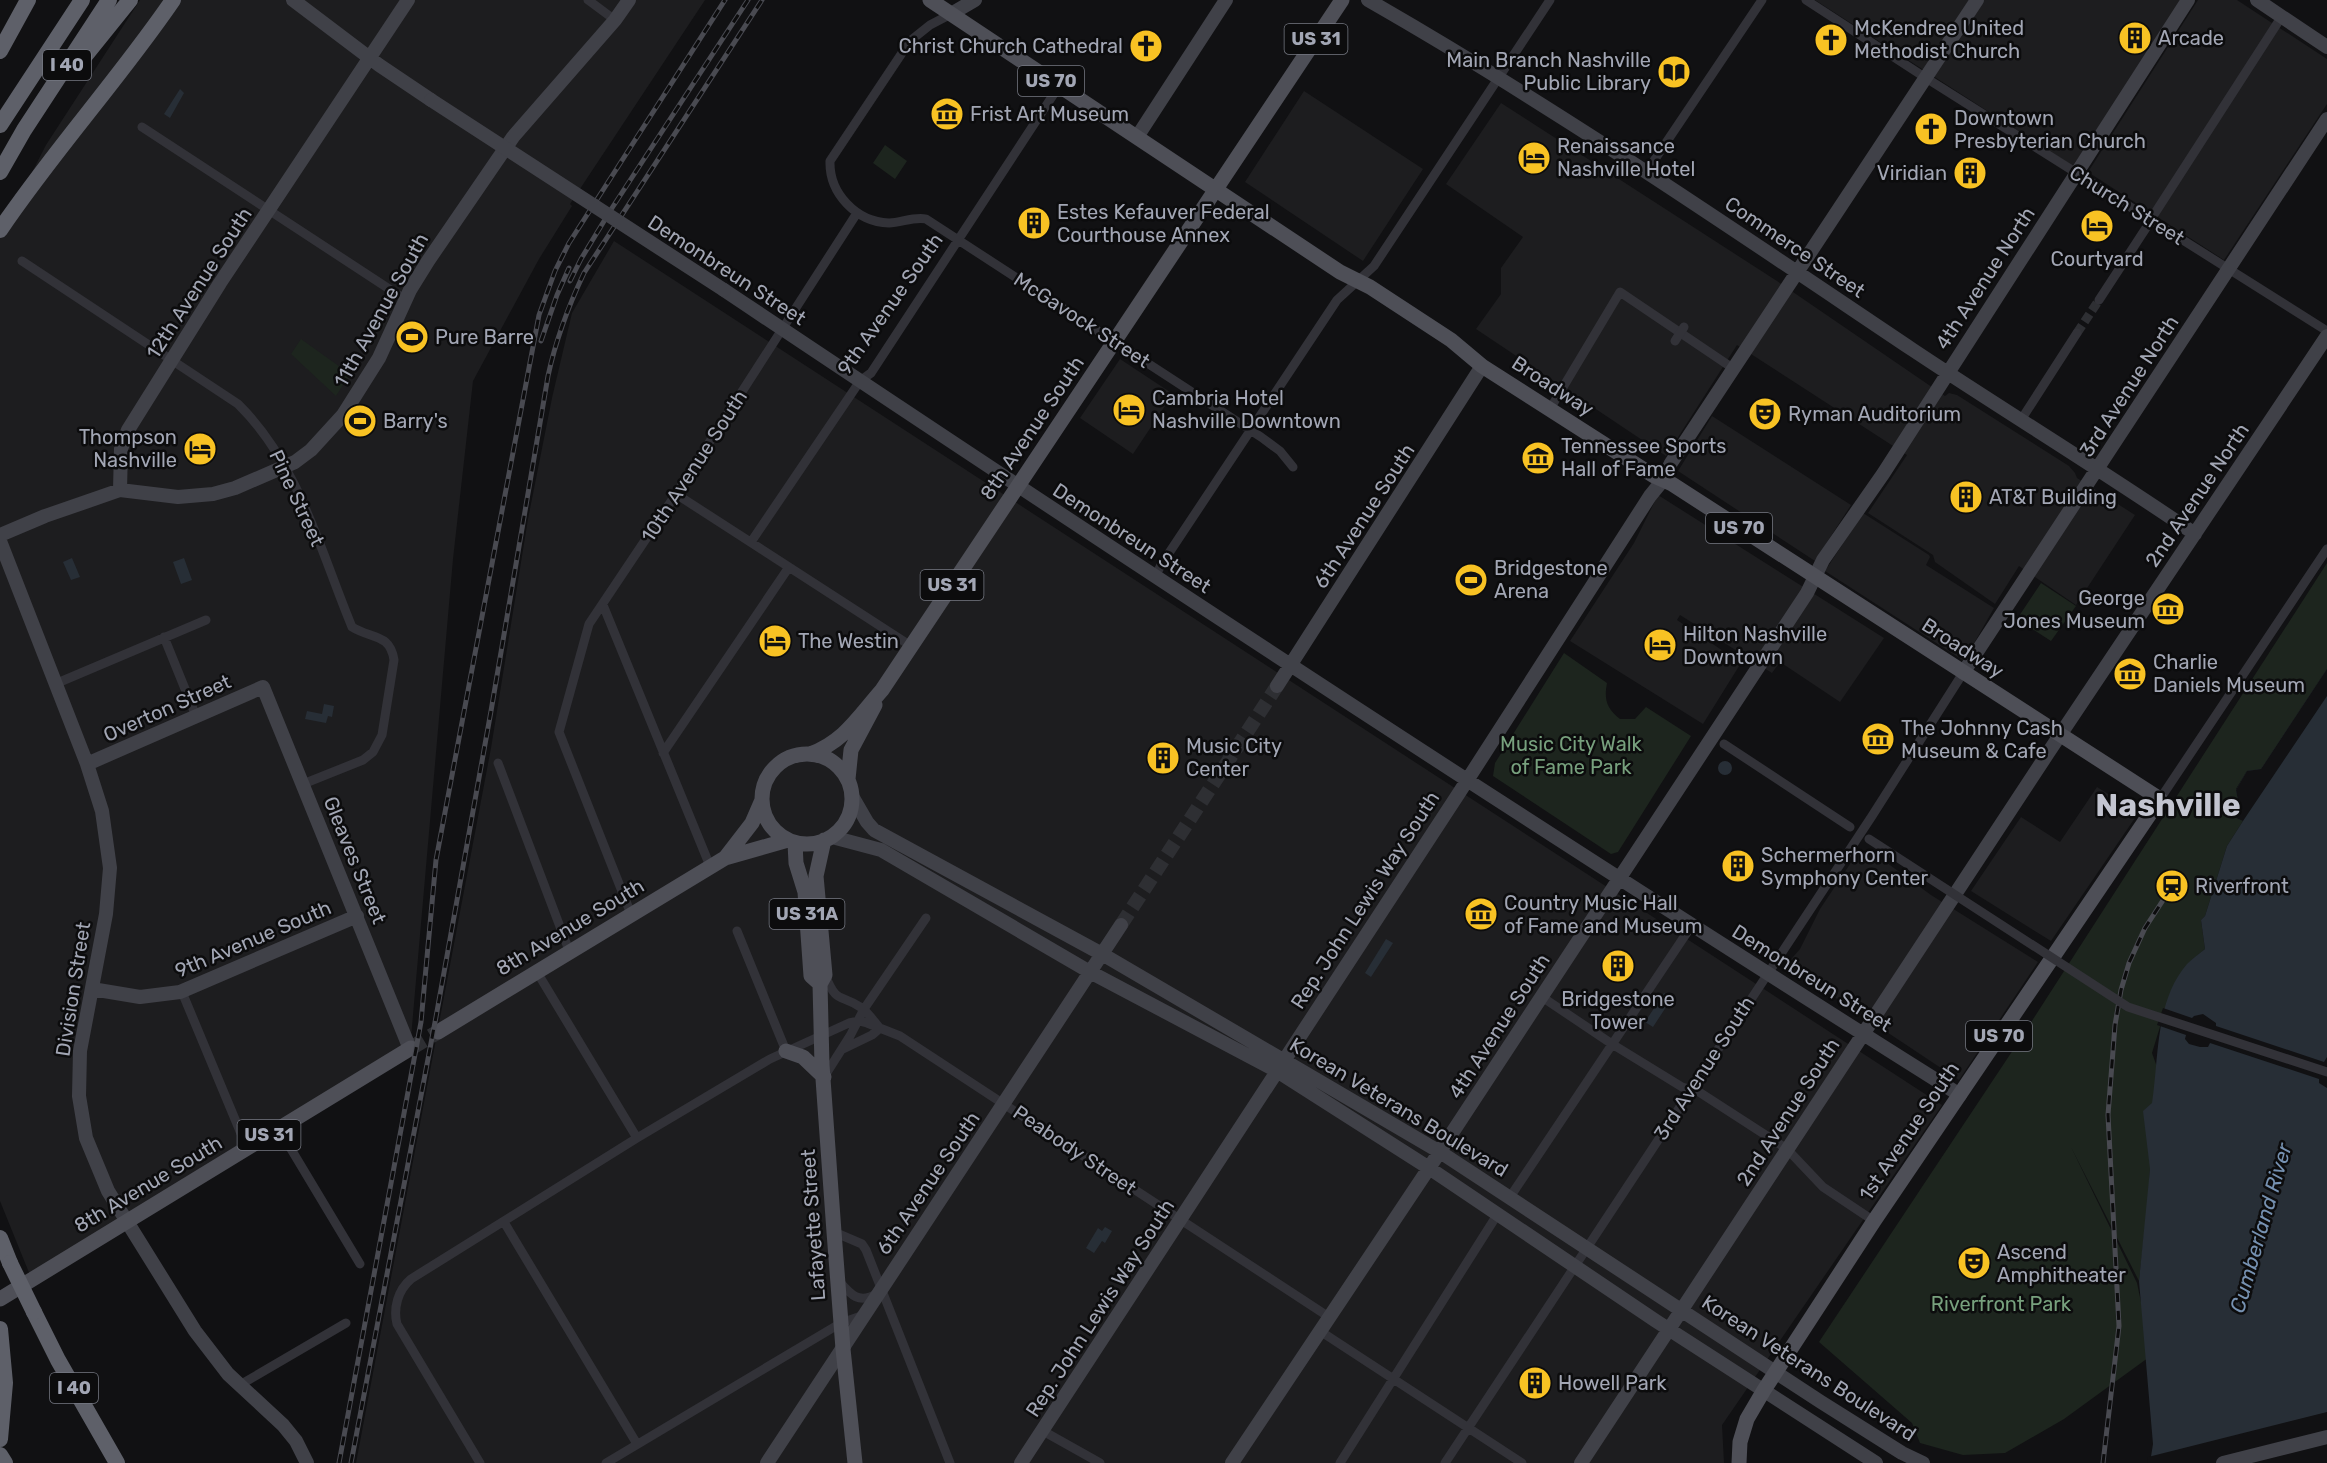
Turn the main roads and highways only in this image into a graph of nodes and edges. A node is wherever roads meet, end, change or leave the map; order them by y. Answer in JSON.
{"nodes":[{"id":1,"x":28,"y":0,"type":"edge"},
{"id":2,"x":75,"y":0,"type":"edge"},
{"id":3,"x":82,"y":0,"type":"edge"},
{"id":4,"x":109,"y":0,"type":"edge"},
{"id":5,"x":130,"y":0,"type":"edge"},
{"id":6,"x":173,"y":0,"type":"edge"},
{"id":7,"x":930,"y":0,"type":"edge"},
{"id":8,"x":1342,"y":0,"type":"edge"},
{"id":9,"x":0,"y":51,"type":"edge"},
{"id":10,"x":41,"y":63,"type":"junction"},
{"id":11,"x":0,"y":125,"type":"edge"},
{"id":12,"x":24,"y":130,"type":"junction"},
{"id":13,"x":0,"y":172,"type":"edge"},
{"id":14,"x":1217,"y":190,"type":"junction"},
{"id":15,"x":0,"y":230,"type":"edge"},
{"id":16,"x":882,"y":690,"type":"junction"},
{"id":17,"x":810,"y":754,"type":"junction"},
{"id":18,"x":848,"y":779,"type":"junction"},
{"id":19,"x":2160,"y":799,"type":"joint"},
{"id":20,"x":762,"y":800,"type":"junction"},
{"id":21,"x":828,"y":839,"type":"junction"},
{"id":22,"x":791,"y":841,"type":"junction"},
{"id":23,"x":725,"y":858,"type":"junction"},
{"id":24,"x":822,"y":979,"type":"junction"},
{"id":25,"x":438,"y":1032,"type":"tunnel mouth"},
{"id":26,"x":410,"y":1048,"type":"tunnel mouth"},
{"id":27,"x":786,"y":1051,"type":"road end"},
{"id":28,"x":824,"y":1077,"type":"junction"},
{"id":29,"x":0,"y":1238,"type":"edge"},
{"id":30,"x":0,"y":1299,"type":"edge"},
{"id":31,"x":0,"y":1331,"type":"edge"},
{"id":32,"x":0,"y":1439,"type":"edge"},
{"id":33,"x":0,"y":1455,"type":"edge"},
{"id":34,"x":1736,"y":1462,"type":"edge"},
{"id":35,"x":5,"y":1463,"type":"edge"},
{"id":36,"x":117,"y":1463,"type":"edge"},
{"id":37,"x":855,"y":1463,"type":"edge"}],
"edges":[{"from":1,"to":9,"type":"highway"},
{"from":2,"to":10,"type":"highway"},
{"from":3,"to":10,"type":"highway","number":"I 40"},
{"from":4,"to":12,"type":"highway","number":"I 40"},
{"from":5,"to":12,"type":"highway"},
{"from":6,"to":15,"type":"highway"},
{"from":7,"to":14,"type":"main road","name":"Broadway","number":"US 70"},
{"from":8,"to":14,"type":"main road","number":"US 31"},
{"from":10,"to":11,"type":"highway","number":"I 40"},
{"from":12,"to":13,"type":"highway","number":"I 40"},
{"from":14,"to":16,"type":"main road","name":"8th Avenue South","number":"US 31"},
{"from":14,"to":19,"type":"main road","name":"Broadway","number":"US 70"},
{"from":16,"to":17,"type":"main road","name":"8th Avenue South","number":"US 31"},
{"from":16,"to":18,"type":"main road","name":"8th Avenue South","number":"US 31"},
{"from":17,"to":18,"type":"main road"},
{"from":17,"to":20,"type":"main road","number":"US 31"},
{"from":18,"to":21,"type":"main road","number":"US 31"},
{"from":19,"to":34,"type":"main road","name":"1st Avenue South","number":"US 70"},
{"from":20,"to":22,"type":"main road"},
{"from":20,"to":23,"type":"main road","name":"8th Avenue South","number":"US 31"},
{"from":21,"to":22,"type":"main road","number":"US 31"},
{"from":21,"to":24,"type":"main road","name":"Lafayette Street","number":"US 31A"},
{"from":22,"to":23,"type":"main road","name":"8th Avenue South","number":"US 31"},
{"from":22,"to":24,"type":"main road","name":"Lafayette Street","number":"US 31A"},
{"from":23,"to":25,"type":"main road","name":"8th Avenue South","number":"US 31"},
{"from":24,"to":28,"type":"main road","name":"Lafayette Street","number":"US 31A"},
{"from":26,"to":30,"type":"main road","name":"8th Avenue South","number":"US 31"},
{"from":27,"to":28,"type":"main road"},
{"from":28,"to":37,"type":"main road","name":"Lafayette Street","number":"US 31A"},
{"from":29,"to":36,"type":"highway","number":"I 40","bridge":true},
{"from":31,"to":32,"type":"highway"},
{"from":33,"to":35,"type":"highway"}]}
